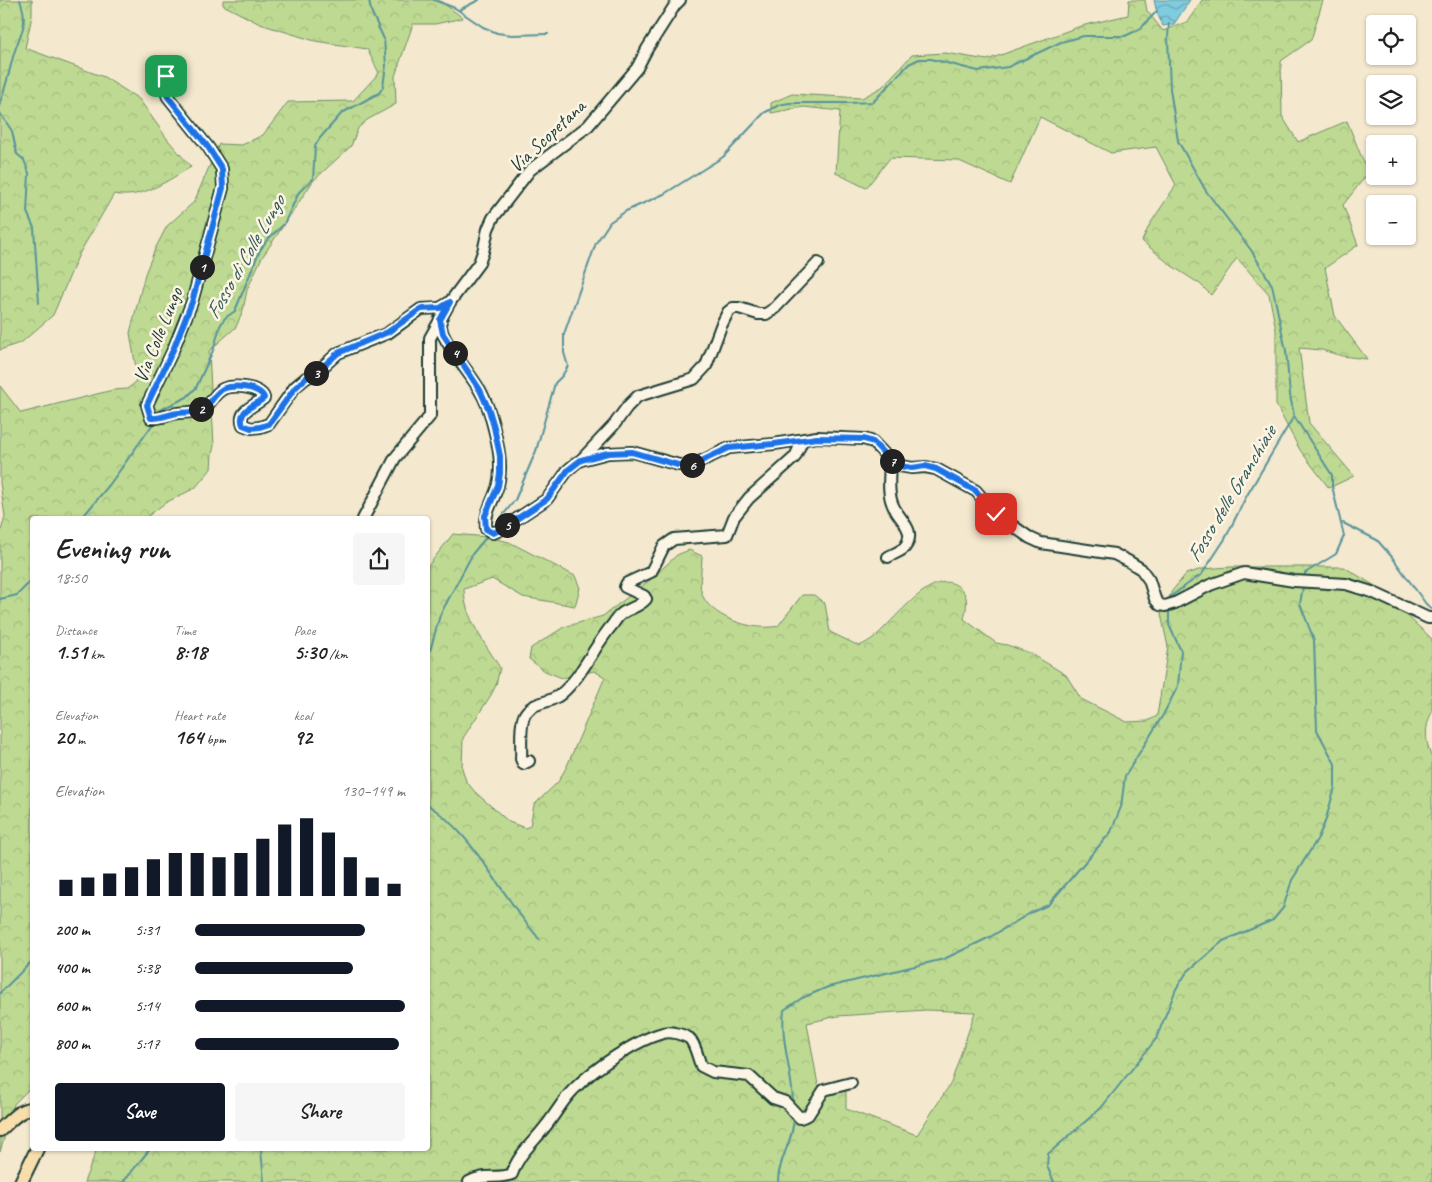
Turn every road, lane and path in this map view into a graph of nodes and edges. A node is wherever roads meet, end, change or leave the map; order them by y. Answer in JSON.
{"nodes":[{"id":1,"x":680,"y":0,"type":"edge"},
{"id":2,"x":166,"y":76,"type":"dead end"},
{"id":3,"x":818,"y":263,"type":"dead end"},
{"id":4,"x":450,"y":302,"type":"junction"},
{"id":5,"x":440,"y":320,"type":"junction"},
{"id":6,"x":803,"y":439,"type":"junction"},
{"id":7,"x":581,"y":460,"type":"junction"},
{"id":8,"x":890,"y":460,"type":"junction"},
{"id":9,"x":365,"y":516,"type":"edge"},
{"id":10,"x":888,"y":557,"type":"dead end"},
{"id":11,"x":1432,"y":618,"type":"edge"},
{"id":12,"x":529,"y":761,"type":"dead end"},
{"id":13,"x":851,"y":1083,"type":"dead end"},
{"id":14,"x":30,"y":1108,"type":"edge"},
{"id":15,"x":0,"y":1130,"type":"edge"},
{"id":16,"x":36,"y":1151,"type":"edge"},
{"id":17,"x":21,"y":1182,"type":"edge"},
{"id":18,"x":469,"y":1182,"type":"edge"}],
"edges":[{"from":1,"to":4,"type":"street","name":"Via Scopetana"},
{"from":2,"to":4,"type":"street","name":"Via Colle Lungo"},
{"from":3,"to":7,"type":"street"},
{"from":4,"to":5,"type":"street","name":"Via Scopetana"},
{"from":5,"to":7,"type":"street"},
{"from":5,"to":9,"type":"street","name":"Via Scopetana"},
{"from":6,"to":7,"type":"street"},
{"from":6,"to":8,"type":"street"},
{"from":6,"to":12,"type":"street"},
{"from":8,"to":10,"type":"street"},
{"from":8,"to":11,"type":"street"},
{"from":13,"to":18,"type":"street"},
{"from":14,"to":15,"type":"main road"},
{"from":16,"to":17,"type":"main road"}]}
